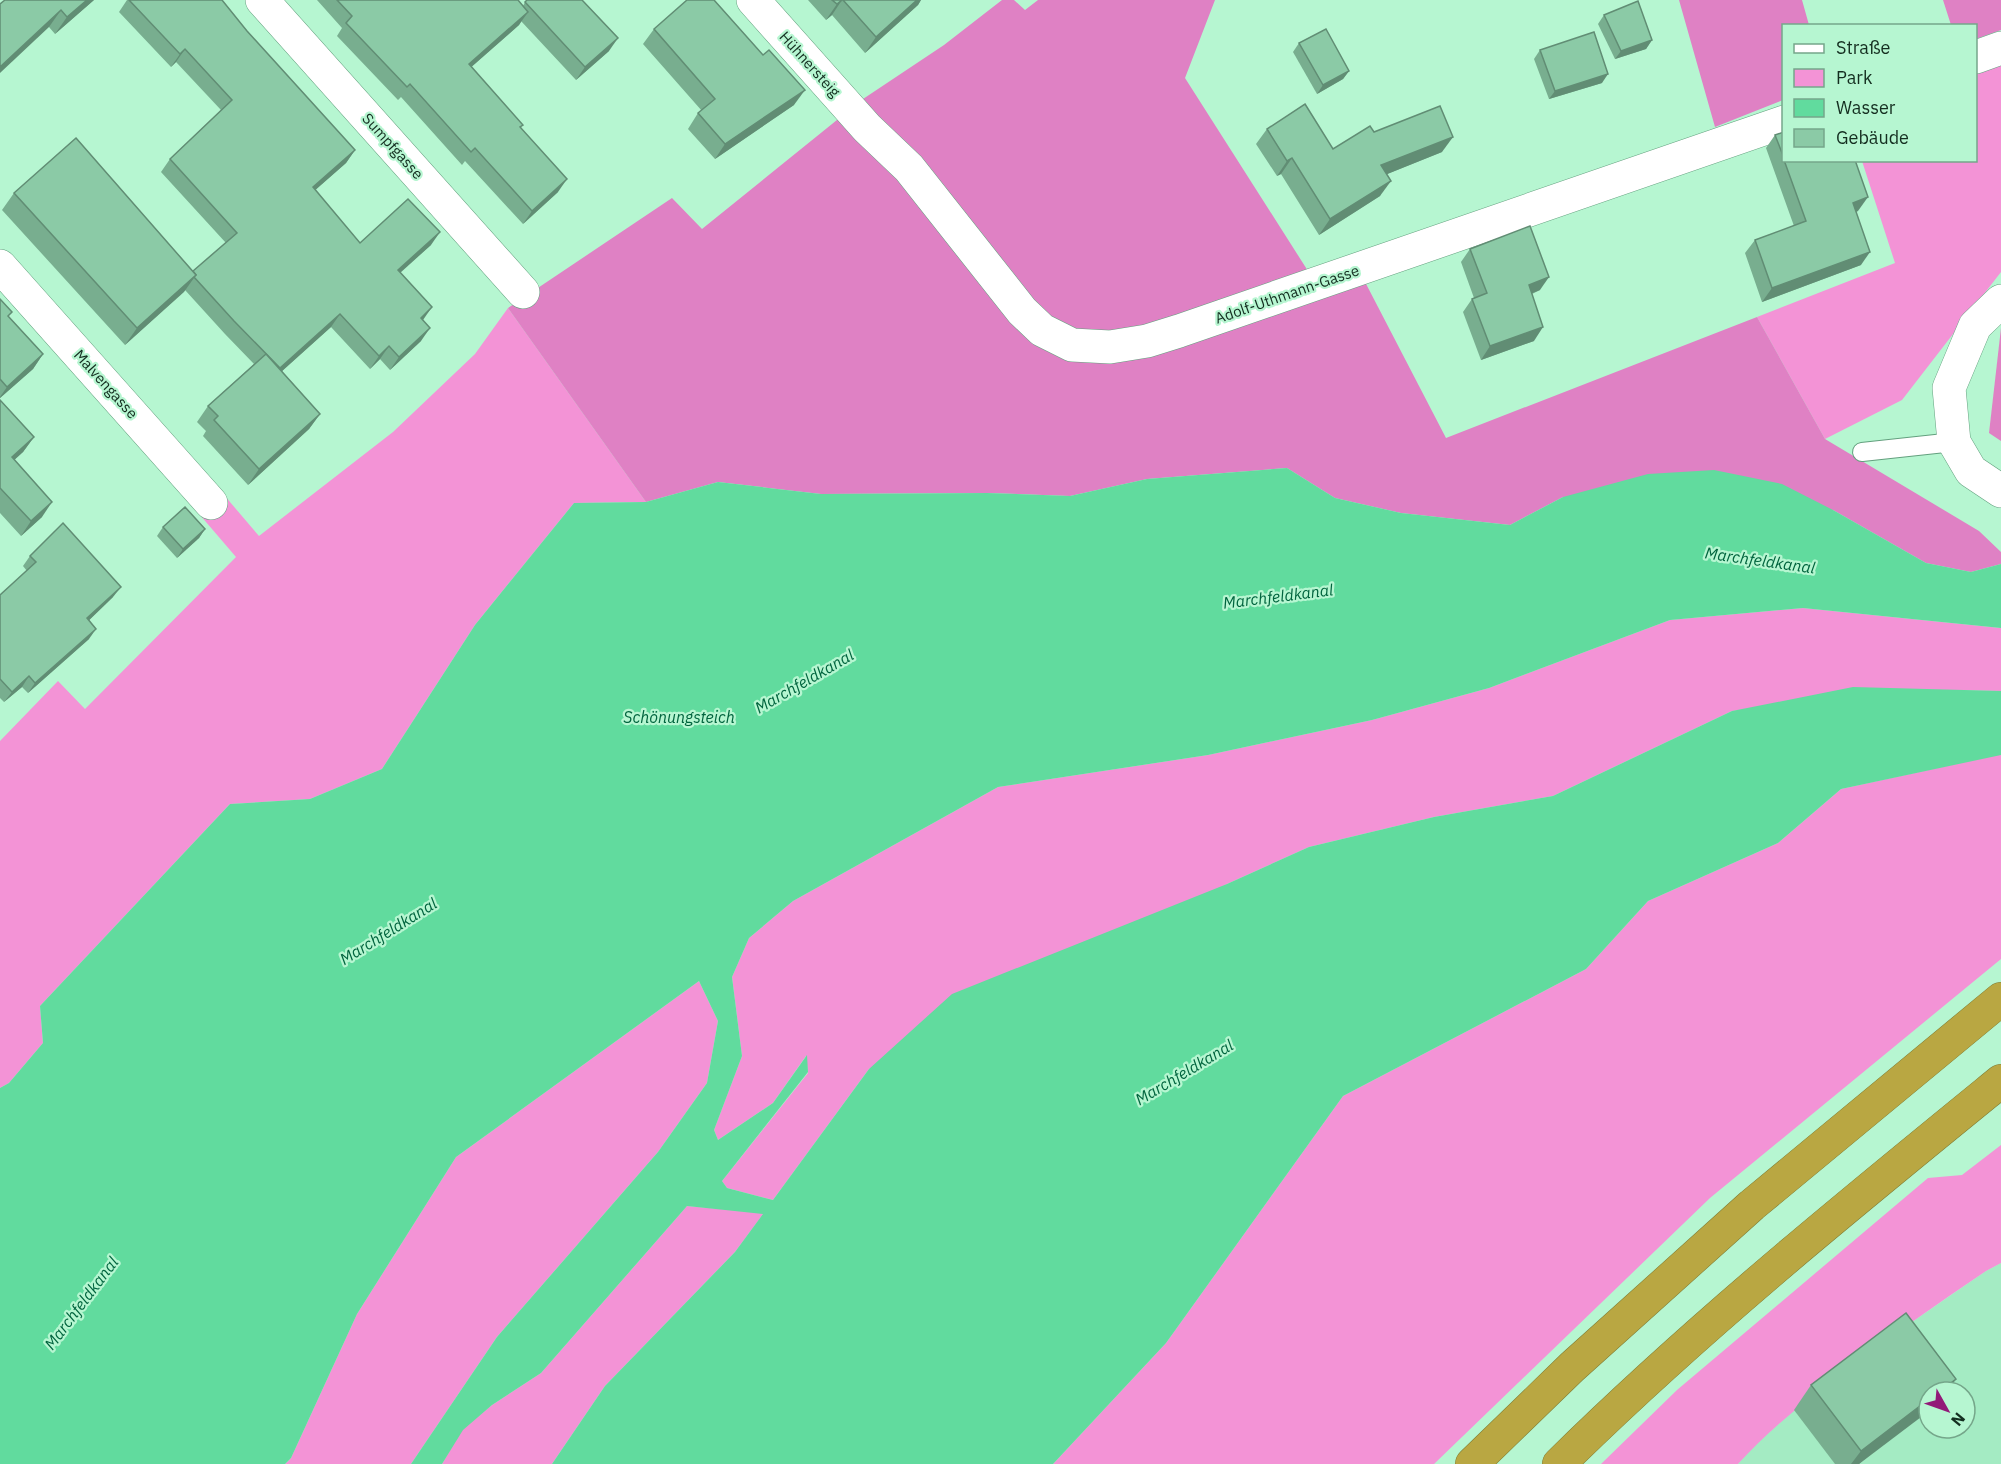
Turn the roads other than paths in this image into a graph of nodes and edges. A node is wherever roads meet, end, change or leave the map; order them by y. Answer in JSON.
{"nodes":[{"id":1,"x":262,"y":0,"type":"edge"},
{"id":2,"x":753,"y":0,"type":"edge"},
{"id":3,"x":2001,"y":48,"type":"edge"},
{"id":4,"x":1977,"y":57,"type":"edge"},
{"id":5,"x":1782,"y":123,"type":"edge"},
{"id":6,"x":867,"y":128,"type":"joint"},
{"id":7,"x":0,"y":266,"type":"edge"},
{"id":8,"x":523,"y":292,"type":"dead end"},
{"id":9,"x":2001,"y":301,"type":"edge"},
{"id":10,"x":1954,"y":442,"type":"junction"},
{"id":11,"x":1862,"y":452,"type":"dead end"},
{"id":12,"x":2001,"y":491,"type":"edge"},
{"id":13,"x":212,"y":503,"type":"dead end"},
{"id":14,"x":2001,"y":999,"type":"edge"},
{"id":15,"x":2001,"y":1081,"type":"edge"},
{"id":16,"x":1472,"y":1464,"type":"edge"},
{"id":17,"x":1559,"y":1464,"type":"edge"}],
"edges":[{"from":1,"to":8,"type":"street","name":"Sumpfgasse"},
{"from":2,"to":6,"type":"street","name":"Hühnersteig"},
{"from":3,"to":4,"type":"street"},
{"from":5,"to":6,"type":"street","name":"Adolf-Uthmann-Gasse"},
{"from":7,"to":13,"type":"street","name":"Malvengasse"},
{"from":9,"to":10,"type":"street"},
{"from":10,"to":11,"type":"lane"},
{"from":10,"to":12,"type":"street"},
{"from":14,"to":16,"type":"highway"},
{"from":15,"to":17,"type":"highway"}]}
